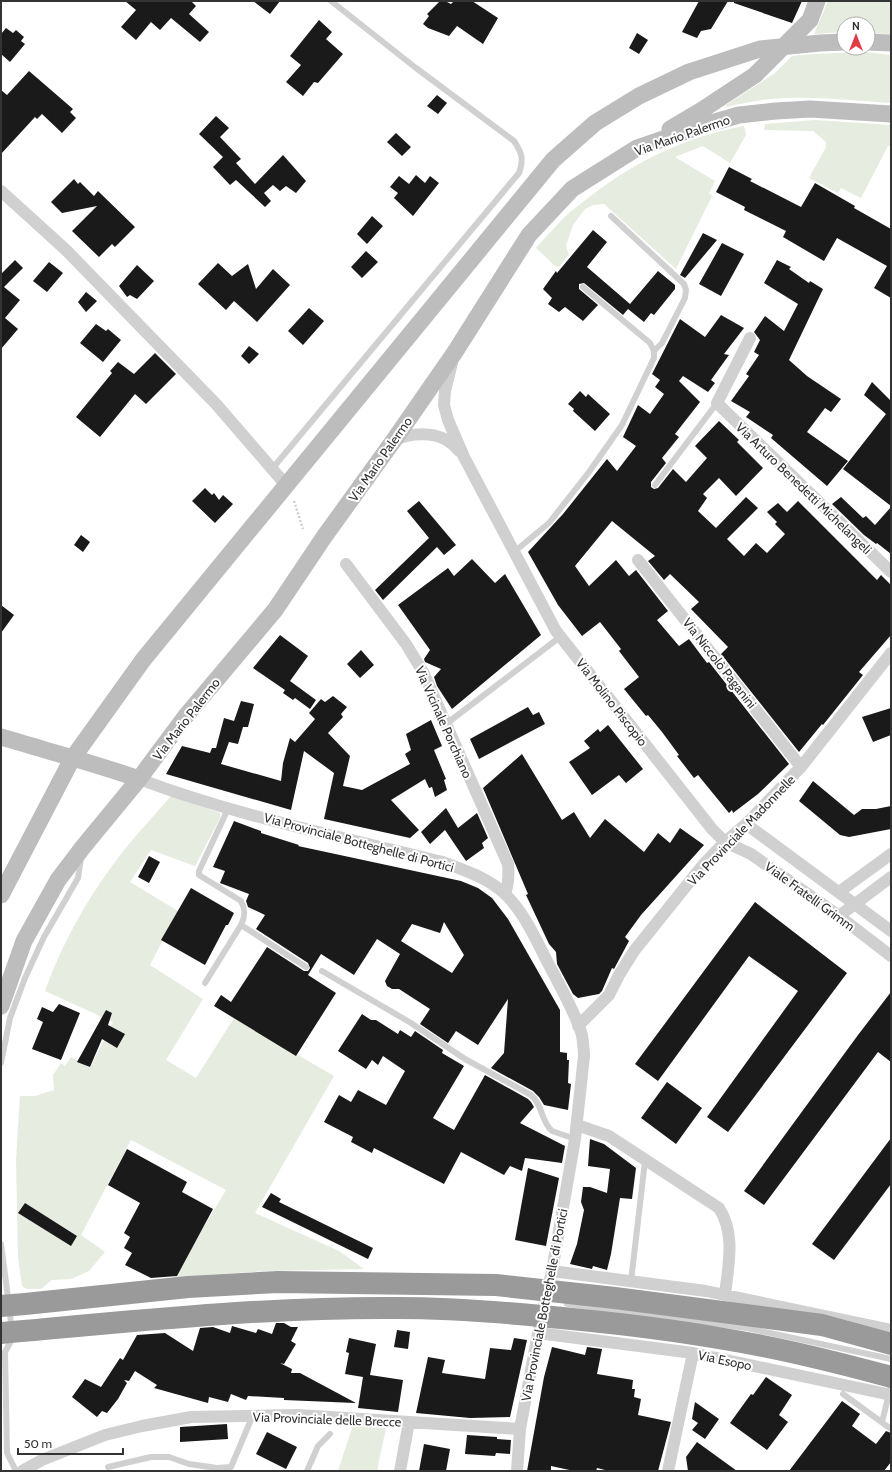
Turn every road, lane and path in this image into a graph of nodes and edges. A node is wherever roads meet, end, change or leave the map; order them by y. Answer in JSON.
{"nodes":[{"id":1,"x":331,"y":1,"type":"edge"},
{"id":2,"x":817,"y":1,"type":"edge"},
{"id":3,"x":836,"y":42,"type":"edge"},
{"id":4,"x":876,"y":42,"type":"edge"},
{"id":5,"x":891,"y":42,"type":"edge"},
{"id":6,"x":891,"y":114,"type":"edge"},
{"id":7,"x":636,"y":148,"type":"junction"},
{"id":8,"x":1,"y":191,"type":"edge"},
{"id":9,"x":611,"y":216,"type":"dead end"},
{"id":10,"x":583,"y":287,"type":"dead end"},
{"id":11,"x":750,"y":338,"type":"dead end"},
{"id":12,"x":654,"y":351,"type":"junction"},
{"id":13,"x":455,"y":352,"type":"junction"},
{"id":14,"x":717,"y":403,"type":"junction"},
{"id":15,"x":394,"y":440,"type":"junction"},
{"id":16,"x":464,"y":457,"type":"junction"},
{"id":17,"x":272,"y":468,"type":"junction"},
{"id":18,"x":656,"y":485,"type":"dead end"},
{"id":19,"x":290,"y":492,"type":"junction"},
{"id":20,"x":303,"y":529,"type":"dead end"},
{"id":21,"x":514,"y":552,"type":"junction"},
{"id":22,"x":638,"y":560,"type":"dead end"},
{"id":23,"x":346,"y":564,"type":"dead end"},
{"id":24,"x":891,"y":572,"type":"edge"},
{"id":25,"x":560,"y":637,"type":"junction"},
{"id":26,"x":891,"y":653,"type":"edge"},
{"id":27,"x":446,"y":724,"type":"junction"},
{"id":28,"x":1,"y":737,"type":"edge"},
{"id":29,"x":72,"y":758,"type":"junction"},
{"id":30,"x":801,"y":767,"type":"junction"},
{"id":31,"x":139,"y":779,"type":"junction"},
{"id":32,"x":228,"y":809,"type":"junction"},
{"id":33,"x":746,"y":824,"type":"junction"},
{"id":34,"x":725,"y":842,"type":"junction"},
{"id":35,"x":83,"y":847,"type":"junction"},
{"id":36,"x":891,"y":854,"type":"edge"},
{"id":37,"x":891,"y":878,"type":"edge"},
{"id":38,"x":839,"y":892,"type":"junction"},
{"id":39,"x":505,"y":894,"type":"junction"},
{"id":40,"x":1,"y":895,"type":"edge"},
{"id":41,"x":855,"y":904,"type":"junction"},
{"id":42,"x":839,"y":916,"type":"junction"},
{"id":43,"x":240,"y":925,"type":"junction"},
{"id":44,"x":891,"y":931,"type":"edge"},
{"id":45,"x":891,"y":956,"type":"edge"},
{"id":46,"x":306,"y":967,"type":"dead end"},
{"id":47,"x":322,"y":971,"type":"dead end"},
{"id":48,"x":205,"y":983,"type":"dead end"},
{"id":49,"x":1,"y":1006,"type":"edge"},
{"id":50,"x":578,"y":1026,"type":"junction"},
{"id":51,"x":1,"y":1063,"type":"edge"},
{"id":52,"x":578,"y":1125,"type":"junction"},
{"id":53,"x":575,"y":1139,"type":"junction"},
{"id":54,"x":645,"y":1161,"type":"junction"},
{"id":55,"x":1,"y":1244,"type":"edge"},
{"id":56,"x":552,"y":1271,"type":"junction"},
{"id":57,"x":631,"y":1281,"type":"junction"},
{"id":58,"x":570,"y":1289,"type":"dead end"},
{"id":59,"x":725,"y":1295,"type":"junction"},
{"id":60,"x":567,"y":1304,"type":"junction"},
{"id":61,"x":1,"y":1306,"type":"edge"},
{"id":62,"x":561,"y":1329,"type":"junction"},
{"id":63,"x":891,"y":1330,"type":"edge"},
{"id":64,"x":1,"y":1333,"type":"edge"},
{"id":65,"x":538,"y":1333,"type":"junction"},
{"id":66,"x":891,"y":1344,"type":"edge"},
{"id":67,"x":693,"y":1353,"type":"junction"},
{"id":68,"x":891,"y":1359,"type":"edge"},
{"id":69,"x":890,"y":1388,"type":"edge"},
{"id":70,"x":843,"y":1394,"type":"dead end"},
{"id":71,"x":253,"y":1415,"type":"junction"},
{"id":72,"x":409,"y":1422,"type":"junction"},
{"id":73,"x":882,"y":1422,"type":"junction"},
{"id":74,"x":520,"y":1429,"type":"junction"},
{"id":75,"x":891,"y":1429,"type":"edge"},
{"id":76,"x":330,"y":1434,"type":"dead end"},
{"id":77,"x":108,"y":1466,"type":"dead end"},
{"id":78,"x":218,"y":1470,"type":"edge"},
{"id":79,"x":16,"y":1471,"type":"edge"},
{"id":80,"x":22,"y":1471,"type":"edge"},
{"id":81,"x":307,"y":1471,"type":"edge"},
{"id":82,"x":400,"y":1471,"type":"edge"},
{"id":83,"x":517,"y":1471,"type":"edge"},
{"id":84,"x":668,"y":1471,"type":"edge"}],
"edges":[{"from":1,"to":17,"type":"lane"},
{"from":2,"to":7,"type":"street"},
{"from":3,"to":19,"type":"street"},
{"from":4,"to":5,"type":"street"},
{"from":6,"to":7,"type":"street","name":"Via Mario Palermo"},
{"from":7,"to":13,"type":"street","name":"Via Mario Palermo"},
{"from":8,"to":17,"type":"street"},
{"from":9,"to":12,"type":"lane"},
{"from":10,"to":12,"type":"lane"},
{"from":11,"to":14,"type":"street"},
{"from":12,"to":21,"type":"lane"},
{"from":13,"to":15,"type":"street","name":"Via Mario Palermo"},
{"from":13,"to":16,"type":"street","name":"Via Molino Piscopio"},
{"from":14,"to":18,"type":"lane"},
{"from":14,"to":24,"type":"street","name":"Via Arturo Benedetti Michelangeli"},
{"from":15,"to":16,"type":"street","name":"Via Molino Piscopio"},
{"from":15,"to":31,"type":"street","name":"Via Mario Palermo"},
{"from":16,"to":21,"type":"street","name":"Via Molino Piscopio"},
{"from":17,"to":19,"type":"street"},
{"from":19,"to":20,"type":"path"},
{"from":19,"to":29,"type":"street"},
{"from":21,"to":25,"type":"street","name":"Via Molino Piscopio"},
{"from":22,"to":30,"type":"street","name":"Via Niccolò Paganini"},
{"from":23,"to":27,"type":"street","name":"Via Vicinale Porchiano"},
{"from":25,"to":27,"type":"lane"},
{"from":25,"to":34,"type":"street","name":"Via Molino Piscopio"},
{"from":26,"to":30,"type":"street","name":"Via Provinciale Madonnelle"},
{"from":27,"to":39,"type":"street","name":"Via Vicinale Porchiano"},
{"from":28,"to":29,"type":"street"},
{"from":29,"to":31,"type":"street"},
{"from":29,"to":40,"type":"street"},
{"from":30,"to":33,"type":"street","name":"Via Provinciale Madonnelle"},
{"from":31,"to":32,"type":"street","name":"Via Provinciale Botteghelle di Portici"},
{"from":31,"to":35,"type":"street","name":"Via Mario Palermo"},
{"from":32,"to":39,"type":"street","name":"Via Provinciale Botteghelle di Portici"},
{"from":32,"to":43,"type":"lane"},
{"from":33,"to":34,"type":"street","name":"Via Provinciale Madonnelle"},
{"from":33,"to":38,"type":"street","name":"Viale Fratelli Grimm"},
{"from":34,"to":42,"type":"street","name":"Viale Fratelli Grimm"},
{"from":34,"to":50,"type":"street","name":"Via Provinciale Madonnelle"},
{"from":35,"to":49,"type":"street","name":"Via Mario Palermo"},
{"from":35,"to":51,"type":"lane"},
{"from":36,"to":38,"type":"street"},
{"from":37,"to":41,"type":"street"},
{"from":38,"to":41,"type":"street","name":"Viale Fratelli Grimm"},
{"from":38,"to":42,"type":"street"},
{"from":39,"to":50,"type":"street","name":"Via Provinciale Botteghelle di Portici"},
{"from":41,"to":42,"type":"street"},
{"from":41,"to":44,"type":"street","name":"Viale Fratelli Grimm"},
{"from":42,"to":45,"type":"street","name":"Viale Fratelli Grimm"},
{"from":43,"to":46,"type":"lane"},
{"from":43,"to":48,"type":"lane"},
{"from":47,"to":53,"type":"lane"},
{"from":50,"to":52,"type":"street","name":"Via Provinciale Botteghelle di Portici"},
{"from":52,"to":53,"type":"street","name":"Via Provinciale Botteghelle di Portici"},
{"from":52,"to":54,"type":"street"},
{"from":53,"to":56,"type":"street","name":"Via Provinciale Botteghelle di Portici"},
{"from":54,"to":57,"type":"lane"},
{"from":54,"to":59,"type":"street"},
{"from":55,"to":79,"type":"lane"},
{"from":56,"to":57,"type":"street"},
{"from":56,"to":65,"type":"street","name":"Via Provinciale Botteghelle di Portici"},
{"from":57,"to":59,"type":"street"},
{"from":58,"to":60,"type":"lane"},
{"from":59,"to":63,"type":"street"},
{"from":60,"to":62,"type":"lane"},
{"from":60,"to":68,"type":"lane"},
{"from":61,"to":66,"type":"highway"},
{"from":62,"to":65,"type":"street","name":"Via Esopo"},
{"from":62,"to":67,"type":"street","name":"Via Esopo"},
{"from":64,"to":69,"type":"highway"},
{"from":65,"to":74,"type":"street","name":"Via Provinciale Botteghelle di Portici"},
{"from":67,"to":69,"type":"street","name":"Via Esopo"},
{"from":67,"to":84,"type":"street"},
{"from":69,"to":73,"type":"lane"},
{"from":70,"to":73,"type":"lane"},
{"from":71,"to":72,"type":"street","name":"Via Provinciale delle Brecce"},
{"from":71,"to":78,"type":"lane"},
{"from":71,"to":80,"type":"street","name":"Via Provinciale delle Brecce"},
{"from":72,"to":74,"type":"street","name":"Via Provinciale delle Brecce"},
{"from":72,"to":82,"type":"street"},
{"from":73,"to":75,"type":"lane"},
{"from":74,"to":83,"type":"street","name":"Via Provinciale Botteghelle di Portici"},
{"from":76,"to":81,"type":"lane"},
{"from":77,"to":78,"type":"lane"}]}
